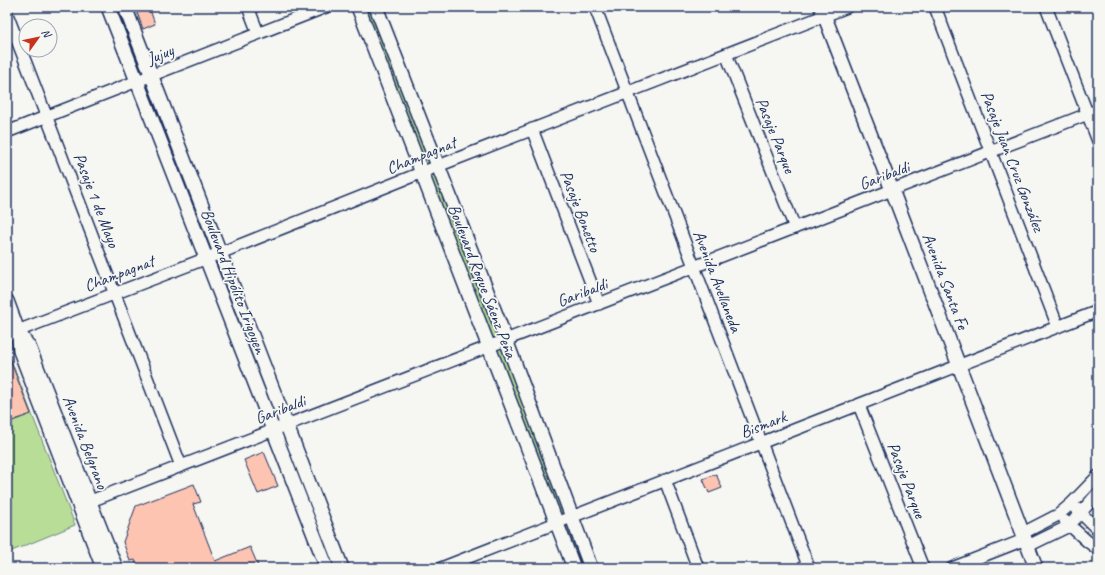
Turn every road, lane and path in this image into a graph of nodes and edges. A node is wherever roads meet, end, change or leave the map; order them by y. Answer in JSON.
{"nodes":[{"id":1,"x":108,"y":7,"type":"edge"},
{"id":2,"x":125,"y":7,"type":"edge"},
{"id":3,"x":248,"y":7,"type":"edge"},
{"id":4,"x":326,"y":7,"type":"edge"},
{"id":5,"x":358,"y":7,"type":"edge"},
{"id":6,"x":376,"y":7,"type":"edge"},
{"id":7,"x":595,"y":7,"type":"edge"},
{"id":8,"x":847,"y":7,"type":"edge"},
{"id":9,"x":935,"y":7,"type":"edge"},
{"id":10,"x":1046,"y":7,"type":"edge"},
{"id":11,"x":823,"y":12,"type":"edge"},
{"id":12,"x":7,"y":14,"type":"edge"},
{"id":13,"x":258,"y":33,"type":"junction"},
{"id":14,"x":726,"y":54,"type":"junction"},
{"id":15,"x":151,"y":75,"type":"junction"},
{"id":16,"x":137,"y":81,"type":"junction"},
{"id":17,"x":628,"y":92,"type":"junction"},
{"id":18,"x":1093,"y":112,"type":"edge"},
{"id":19,"x":47,"y":116,"type":"junction"},
{"id":20,"x":532,"y":129,"type":"junction"},
{"id":21,"x":7,"y":132,"type":"edge"},
{"id":22,"x":1098,"y":141,"type":"edge"},
{"id":23,"x":991,"y":152,"type":"junction"},
{"id":24,"x":438,"y":166,"type":"junction"},
{"id":25,"x":421,"y":172,"type":"junction"},
{"id":26,"x":892,"y":190,"type":"junction"},
{"id":27,"x":795,"y":228,"type":"junction"},
{"id":28,"x":220,"y":253,"type":"junction"},
{"id":29,"x":206,"y":258,"type":"junction"},
{"id":30,"x":694,"y":267,"type":"junction"},
{"id":31,"x":115,"y":293,"type":"junction"},
{"id":32,"x":7,"y":301,"type":"edge"},
{"id":33,"x":599,"y":304,"type":"junction"},
{"id":34,"x":1098,"y":311,"type":"edge"},
{"id":35,"x":1058,"y":327,"type":"junction"},
{"id":36,"x":13,"y":333,"type":"edge"},
{"id":37,"x":506,"y":340,"type":"junction"},
{"id":38,"x":489,"y":346,"type":"junction"},
{"id":39,"x":960,"y":366,"type":"junction"},
{"id":40,"x":859,"y":405,"type":"junction"},
{"id":41,"x":288,"y":425,"type":"junction"},
{"id":42,"x":273,"y":430,"type":"junction"},
{"id":43,"x":761,"y":443,"type":"junction"},
{"id":44,"x":182,"y":466,"type":"junction"},
{"id":45,"x":1098,"y":476,"type":"edge"},
{"id":46,"x":665,"y":480,"type":"junction"},
{"id":47,"x":1098,"y":493,"type":"edge"},
{"id":48,"x":84,"y":503,"type":"junction"},
{"id":49,"x":1071,"y":504,"type":"junction"},
{"id":50,"x":1081,"y":513,"type":"junction"},
{"id":51,"x":1060,"y":514,"type":"junction"},
{"id":52,"x":572,"y":517,"type":"junction"},
{"id":53,"x":557,"y":523,"type":"junction"},
{"id":54,"x":1069,"y":526,"type":"junction"},
{"id":55,"x":1098,"y":530,"type":"edge"},
{"id":56,"x":1026,"y":540,"type":"junction"},
{"id":57,"x":1098,"y":549,"type":"edge"},
{"id":58,"x":455,"y":565,"type":"edge"},
{"id":59,"x":103,"y":568,"type":"edge"},
{"id":60,"x":116,"y":568,"type":"edge"},
{"id":61,"x":327,"y":568,"type":"edge"},
{"id":62,"x":342,"y":568,"type":"edge"},
{"id":63,"x":441,"y":568,"type":"edge"},
{"id":64,"x":574,"y":568,"type":"edge"},
{"id":65,"x":592,"y":568,"type":"edge"},
{"id":66,"x":698,"y":568,"type":"edge"},
{"id":67,"x":809,"y":568,"type":"edge"},
{"id":68,"x":923,"y":568,"type":"edge"},
{"id":69,"x":952,"y":568,"type":"edge"},
{"id":70,"x":1036,"y":568,"type":"edge"}],
"edges":[{"from":1,"to":16,"type":"street","name":"Boulevard Hipólito Irigoyen"},
{"from":2,"to":15,"type":"street","name":"Boulevard Hipólito Irigoyen"},
{"from":3,"to":13,"type":"street"},
{"from":4,"to":13,"type":"street","name":"Jujuy"},
{"from":5,"to":25,"type":"street","name":"Boulevard Roque Sáenz Peña"},
{"from":6,"to":24,"type":"street","name":"Boulevard Roque Sáenz Peña"},
{"from":7,"to":17,"type":"street","name":"Avenida Avellaneda"},
{"from":8,"to":11,"type":"street","name":"Champagnat"},
{"from":9,"to":23,"type":"street","name":"Pasaje Juan Cruz González"},
{"from":10,"to":18,"type":"street"},
{"from":11,"to":14,"type":"street","name":"Champagnat"},
{"from":11,"to":26,"type":"street","name":"Avenida Santa Fe"},
{"from":12,"to":19,"type":"street","name":"Pasaje 1 de Mayo"},
{"from":13,"to":15,"type":"street","name":"Jujuy"},
{"from":14,"to":17,"type":"street","name":"Champagnat"},
{"from":14,"to":27,"type":"street","name":"Pasaje Parque"},
{"from":15,"to":16,"type":"street","name":"Jujuy"},
{"from":15,"to":28,"type":"street","name":"Boulevard Hipólito Irigoyen"},
{"from":16,"to":19,"type":"street","name":"Jujuy"},
{"from":16,"to":29,"type":"street","name":"Boulevard Hipólito Irigoyen"},
{"from":17,"to":20,"type":"street","name":"Champagnat"},
{"from":17,"to":30,"type":"street","name":"Avenida Avellaneda"},
{"from":18,"to":22,"type":"street"},
{"from":18,"to":23,"type":"street","name":"Garibaldi"},
{"from":19,"to":21,"type":"street","name":"Jujuy"},
{"from":19,"to":31,"type":"street","name":"Pasaje 1 de Mayo"},
{"from":20,"to":24,"type":"street","name":"Champagnat"},
{"from":20,"to":33,"type":"street","name":"Pasaje Bonetto"},
{"from":23,"to":26,"type":"street","name":"Garibaldi"},
{"from":23,"to":35,"type":"street","name":"Pasaje Juan Cruz González"},
{"from":24,"to":25,"type":"street","name":"Champagnat"},
{"from":24,"to":37,"type":"street","name":"Boulevard Roque Sáenz Peña"},
{"from":25,"to":28,"type":"street","name":"Champagnat"},
{"from":25,"to":38,"type":"street","name":"Boulevard Roque Sáenz Peña"},
{"from":26,"to":27,"type":"street","name":"Garibaldi"},
{"from":26,"to":39,"type":"street","name":"Avenida Santa Fe"},
{"from":27,"to":30,"type":"street","name":"Garibaldi"},
{"from":28,"to":29,"type":"street","name":"Champagnat"},
{"from":28,"to":41,"type":"street","name":"Boulevard Hipólito Irigoyen"},
{"from":29,"to":31,"type":"street","name":"Champagnat"},
{"from":29,"to":42,"type":"street","name":"Boulevard Hipólito Irigoyen"},
{"from":30,"to":33,"type":"street","name":"Garibaldi"},
{"from":30,"to":43,"type":"street","name":"Avenida Avellaneda"},
{"from":31,"to":36,"type":"street","name":"Champagnat"},
{"from":31,"to":44,"type":"street","name":"Pasaje 1 de Mayo"},
{"from":32,"to":36,"type":"street","name":"Avenida Belgrano"},
{"from":33,"to":37,"type":"street","name":"Garibaldi"},
{"from":34,"to":35,"type":"street","name":"Bismark"},
{"from":35,"to":39,"type":"street","name":"Bismark"},
{"from":36,"to":48,"type":"street","name":"Avenida Belgrano"},
{"from":37,"to":38,"type":"street","name":"Garibaldi"},
{"from":37,"to":52,"type":"street","name":"Boulevard Roque Sáenz Peña"},
{"from":38,"to":41,"type":"street","name":"Garibaldi"},
{"from":38,"to":53,"type":"street","name":"Boulevard Roque Sáenz Peña"},
{"from":39,"to":40,"type":"street","name":"Bismark"},
{"from":39,"to":56,"type":"street","name":"Avenida Santa Fe"},
{"from":40,"to":43,"type":"street","name":"Bismark"},
{"from":40,"to":68,"type":"street","name":"Pasaje Parque"},
{"from":41,"to":42,"type":"street","name":"Garibaldi"},
{"from":41,"to":62,"type":"street","name":"Boulevard Hipólito Irigoyen"},
{"from":42,"to":44,"type":"street","name":"Garibaldi"},
{"from":42,"to":61,"type":"street","name":"Boulevard Hipólito Irigoyen"},
{"from":43,"to":46,"type":"street","name":"Bismark"},
{"from":43,"to":67,"type":"street","name":"Avenida Avellaneda"},
{"from":44,"to":48,"type":"street","name":"Garibaldi"},
{"from":45,"to":49,"type":"street"},
{"from":46,"to":52,"type":"street","name":"Bismark"},
{"from":46,"to":66,"type":"street"},
{"from":47,"to":50,"type":"street"},
{"from":48,"to":59,"type":"street","name":"Avenida Belgrano"},
{"from":48,"to":60,"type":"street","name":"Avenida Belgrano"},
{"from":49,"to":50,"type":"street"},
{"from":49,"to":51,"type":"street"},
{"from":50,"to":54,"type":"street"},
{"from":50,"to":55,"type":"street"},
{"from":51,"to":54,"type":"street"},
{"from":51,"to":56,"type":"street"},
{"from":52,"to":53,"type":"street","name":"Bismark"},
{"from":52,"to":65,"type":"street","name":"Boulevard Roque Sáenz Peña"},
{"from":53,"to":58,"type":"street","name":"Bismark"},
{"from":53,"to":64,"type":"street","name":"Boulevard Roque Sáenz Peña"},
{"from":54,"to":56,"type":"street"},
{"from":54,"to":57,"type":"street"},
{"from":56,"to":69,"type":"street"},
{"from":56,"to":70,"type":"street","name":"Avenida Santa Fe"},
{"from":58,"to":63,"type":"street","name":"Bismark"}]}
